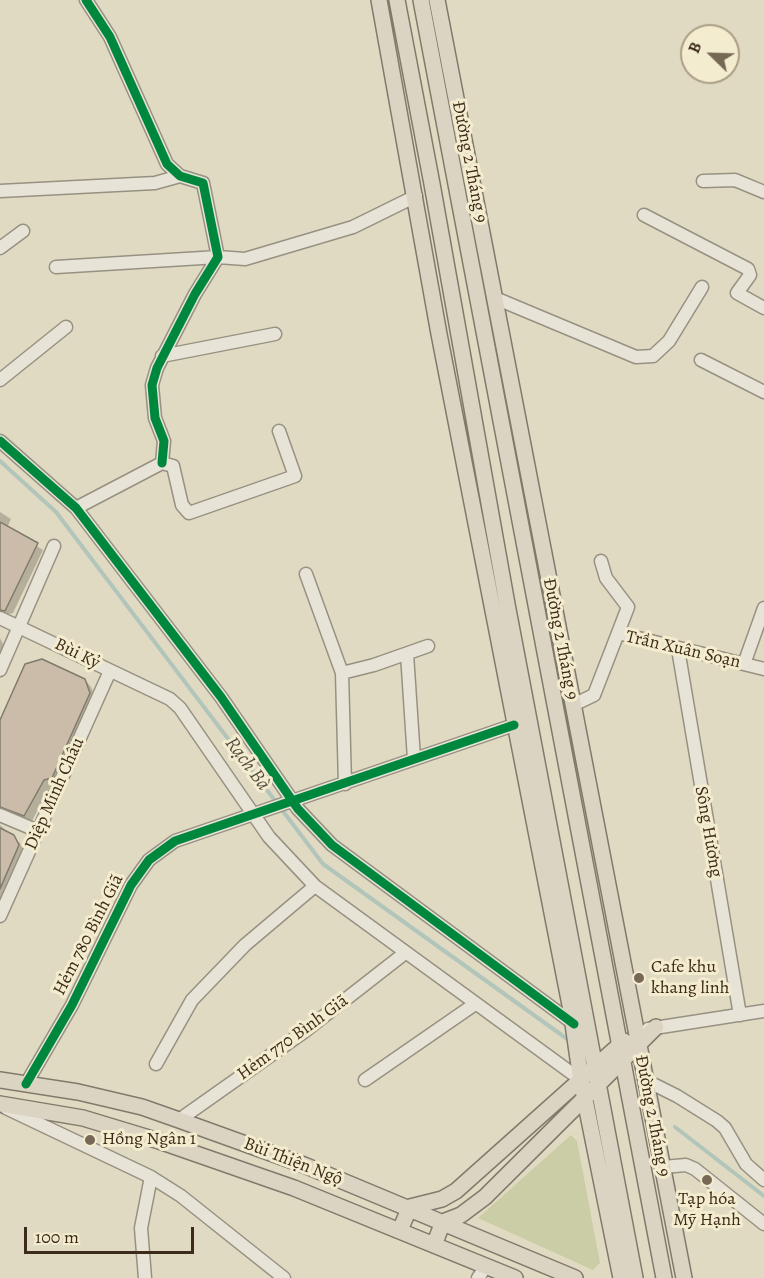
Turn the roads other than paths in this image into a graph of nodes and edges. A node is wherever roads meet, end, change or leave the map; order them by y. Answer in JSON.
{"nodes":[{"id":1,"x":86,"y":0,"type":"edge"},
{"id":2,"x":379,"y":0,"type":"edge"},
{"id":3,"x":396,"y":0,"type":"edge"},
{"id":4,"x":421,"y":0,"type":"edge"},
{"id":5,"x":437,"y":0,"type":"edge"},
{"id":6,"x":471,"y":175,"type":"junction"},
{"id":7,"x":180,"y":176,"type":"junction"},
{"id":8,"x":455,"y":179,"type":"junction"},
{"id":9,"x":702,"y":181,"type":"dead end"},
{"id":10,"x":432,"y":184,"type":"junction"},
{"id":11,"x":0,"y":191,"type":"edge"},
{"id":12,"x":764,"y":192,"type":"edge"},
{"id":13,"x":416,"y":196,"type":"junction"},
{"id":14,"x":644,"y":215,"type":"dead end"},
{"id":15,"x":23,"y":231,"type":"dead end"},
{"id":16,"x":0,"y":248,"type":"edge"},
{"id":17,"x":218,"y":257,"type":"junction"},
{"id":18,"x":56,"y":267,"type":"dead end"},
{"id":19,"x":702,"y":287,"type":"dead end"},
{"id":20,"x":495,"y":298,"type":"junction"},
{"id":21,"x":764,"y":308,"type":"edge"},
{"id":22,"x":66,"y":327,"type":"dead end"},
{"id":23,"x":275,"y":334,"type":"dead end"},
{"id":24,"x":162,"y":356,"type":"junction"},
{"id":25,"x":701,"y":360,"type":"dead end"},
{"id":26,"x":0,"y":380,"type":"edge"},
{"id":27,"x":764,"y":392,"type":"edge"},
{"id":28,"x":279,"y":431,"type":"dead end"},
{"id":29,"x":0,"y":441,"type":"edge"},
{"id":30,"x":162,"y":463,"type":"junction"},
{"id":31,"x":76,"y":508,"type":"junction"},
{"id":32,"x":54,"y":546,"type":"dead end"},
{"id":33,"x":601,"y":561,"type":"dead end"},
{"id":34,"x":306,"y":574,"type":"dead end"},
{"id":35,"x":764,"y":608,"type":"edge"},
{"id":36,"x":0,"y":618,"type":"edge"},
{"id":37,"x":19,"y":626,"type":"junction"},
{"id":38,"x":618,"y":633,"type":"junction"},
{"id":39,"x":428,"y":646,"type":"dead end"},
{"id":40,"x":678,"y":649,"type":"junction"},
{"id":41,"x":562,"y":651,"type":"junction"},
{"id":42,"x":406,"y":654,"type":"junction"},
{"id":43,"x":546,"y":654,"type":"junction"},
{"id":44,"x":510,"y":655,"type":"junction"},
{"id":45,"x":744,"y":664,"type":"junction"},
{"id":46,"x":764,"y":669,"type":"edge"},
{"id":47,"x":0,"y":670,"type":"edge"},
{"id":48,"x":110,"y":671,"type":"junction"},
{"id":49,"x":342,"y":673,"type":"junction"},
{"id":50,"x":573,"y":705,"type":"junction"},
{"id":51,"x":514,"y":725,"type":"junction"},
{"id":52,"x":414,"y":759,"type":"junction"},
{"id":53,"x":345,"y":784,"type":"junction"},
{"id":54,"x":292,"y":801,"type":"junction"},
{"id":55,"x":0,"y":814,"type":"edge"},
{"id":56,"x":253,"y":814,"type":"junction"},
{"id":57,"x":38,"y":831,"type":"junction"},
{"id":58,"x":315,"y":885,"type":"junction"},
{"id":59,"x":0,"y":916,"type":"edge"},
{"id":60,"x":405,"y":953,"type":"junction"},
{"id":61,"x":475,"y":1004,"type":"junction"},
{"id":62,"x":764,"y":1011,"type":"edge"},
{"id":63,"x":740,"y":1015,"type":"junction"},
{"id":64,"x":574,"y":1024,"type":"junction"},
{"id":65,"x":656,"y":1027,"type":"joint"},
{"id":66,"x":637,"y":1038,"type":"junction"},
{"id":67,"x":621,"y":1053,"type":"junction"},
{"id":68,"x":156,"y":1064,"type":"dead end"},
{"id":69,"x":594,"y":1068,"type":"junction"},
{"id":70,"x":0,"y":1080,"type":"edge"},
{"id":71,"x":365,"y":1080,"type":"dead end"},
{"id":72,"x":581,"y":1080,"type":"junction"},
{"id":73,"x":26,"y":1084,"type":"junction"},
{"id":74,"x":646,"y":1084,"type":"junction"},
{"id":75,"x":597,"y":1085,"type":"junction"},
{"id":76,"x":585,"y":1098,"type":"junction"},
{"id":77,"x":0,"y":1104,"type":"edge"},
{"id":78,"x":179,"y":1120,"type":"junction"},
{"id":79,"x":663,"y":1167,"type":"junction"},
{"id":80,"x":151,"y":1177,"type":"junction"},
{"id":81,"x":764,"y":1180,"type":"edge"},
{"id":82,"x":410,"y":1207,"type":"junction"},
{"id":83,"x":444,"y":1222,"type":"junction"},
{"id":84,"x":764,"y":1224,"type":"edge"},
{"id":85,"x":400,"y":1230,"type":"junction"},
{"id":86,"x":434,"y":1245,"type":"junction"},
{"id":87,"x":482,"y":1272,"type":"edge"},
{"id":88,"x":145,"y":1278,"type":"edge"},
{"id":89,"x":284,"y":1278,"type":"edge"},
{"id":90,"x":515,"y":1278,"type":"edge"},
{"id":91,"x":575,"y":1278,"type":"edge"},
{"id":92,"x":621,"y":1278,"type":"edge"},
{"id":93,"x":635,"y":1278,"type":"edge"},
{"id":94,"x":664,"y":1278,"type":"edge"},
{"id":95,"x":684,"y":1278,"type":"edge"}],
"edges":[{"from":1,"to":7,"type":"street"},
{"from":2,"to":13,"type":"main road"},
{"from":3,"to":10,"type":"main road"},
{"from":4,"to":8,"type":"main road","name":"Đường 2 Tháng 9"},
{"from":5,"to":6,"type":"main road","name":"Đường 2 Tháng 9"},
{"from":6,"to":8,"type":"main road"},
{"from":6,"to":20,"type":"main road","name":"Đường 2 Tháng 9"},
{"from":7,"to":11,"type":"street"},
{"from":7,"to":17,"type":"street"},
{"from":8,"to":10,"type":"main road"},
{"from":8,"to":43,"type":"main road","name":"Đường 2 Tháng 9"},
{"from":9,"to":12,"type":"street"},
{"from":10,"to":13,"type":"main road"},
{"from":10,"to":44,"type":"main road"},
{"from":13,"to":17,"type":"street"},
{"from":13,"to":44,"type":"main road"},
{"from":14,"to":21,"type":"street"},
{"from":15,"to":16,"type":"street"},
{"from":17,"to":18,"type":"street"},
{"from":17,"to":24,"type":"street"},
{"from":19,"to":20,"type":"street"},
{"from":20,"to":41,"type":"main road","name":"Đường 2 Tháng 9"},
{"from":22,"to":26,"type":"street"},
{"from":23,"to":24,"type":"street"},
{"from":24,"to":30,"type":"street"},
{"from":25,"to":27,"type":"street"},
{"from":28,"to":30,"type":"street"},
{"from":29,"to":31,"type":"street"},
{"from":30,"to":31,"type":"street"},
{"from":31,"to":54,"type":"street"},
{"from":32,"to":37,"type":"street"},
{"from":33,"to":38,"type":"street"},
{"from":34,"to":49,"type":"street"},
{"from":35,"to":45,"type":"street"},
{"from":36,"to":37,"type":"street","name":"Bùi Kỷ"},
{"from":37,"to":47,"type":"street"},
{"from":37,"to":48,"type":"street","name":"Bùi Kỷ"},
{"from":38,"to":40,"type":"street","name":"Trần Xuân Soạn"},
{"from":38,"to":50,"type":"street","name":"Trần Xuân Soạn"},
{"from":39,"to":42,"type":"street"},
{"from":40,"to":45,"type":"street","name":"Trần Xuân Soạn"},
{"from":40,"to":63,"type":"street","name":"Sông Hương"},
{"from":41,"to":43,"type":"main road"},
{"from":41,"to":50,"type":"main road","name":"Đường 2 Tháng 9"},
{"from":42,"to":49,"type":"street"},
{"from":42,"to":52,"type":"street"},
{"from":43,"to":67,"type":"main road","name":"Đường 2 Tháng 9"},
{"from":44,"to":51,"type":"main road"},
{"from":44,"to":69,"type":"main road"},
{"from":45,"to":46,"type":"street","name":"Trần Xuân Soạn"},
{"from":48,"to":56,"type":"street","name":"Bùi Kỷ"},
{"from":48,"to":57,"type":"street","name":"Diệp Minh Châu"},
{"from":49,"to":53,"type":"street"},
{"from":50,"to":66,"type":"main road","name":"Đường 2 Tháng 9"},
{"from":51,"to":52,"type":"street","name":"Hẻm 780 Bình Giã"},
{"from":51,"to":64,"type":"main road"},
{"from":52,"to":53,"type":"street","name":"Hẻm 780 Bình Giã"},
{"from":53,"to":54,"type":"street","name":"Hẻm 780 Bình Giã"},
{"from":54,"to":56,"type":"street","name":"Hẻm 780 Bình Giã"},
{"from":54,"to":64,"type":"street"},
{"from":55,"to":57,"type":"street"},
{"from":56,"to":58,"type":"street","name":"Bùi Kỷ"},
{"from":56,"to":73,"type":"street","name":"Hẻm 780 Bình Giã"},
{"from":57,"to":59,"type":"street","name":"Diệp Minh Châu"},
{"from":58,"to":60,"type":"street","name":"Bùi Kỷ"},
{"from":58,"to":68,"type":"street"},
{"from":60,"to":61,"type":"street","name":"Bùi Kỷ"},
{"from":60,"to":78,"type":"street","name":"Hẻm 770 Bình Giã"},
{"from":61,"to":71,"type":"street"},
{"from":61,"to":72,"type":"street","name":"Bùi Kỷ"},
{"from":62,"to":63,"type":"street"},
{"from":63,"to":65,"type":"street"},
{"from":64,"to":72,"type":"main road"},
{"from":65,"to":66,"type":"main road"},
{"from":66,"to":67,"type":"main road"},
{"from":66,"to":74,"type":"main road","name":"Đường 2 Tháng 9"},
{"from":67,"to":69,"type":"main road"},
{"from":67,"to":75,"type":"main road"},
{"from":67,"to":94,"type":"main road","name":"Đường 2 Tháng 9"},
{"from":69,"to":72,"type":"main road"},
{"from":69,"to":75,"type":"main road"},
{"from":70,"to":73,"type":"main road","name":"Bùi Thiện Ngộ"},
{"from":72,"to":76,"type":"main road"},
{"from":72,"to":82,"type":"main road"},
{"from":73,"to":78,"type":"main road","name":"Bùi Thiện Ngộ"},
{"from":74,"to":79,"type":"main road","name":"Đường 2 Tháng 9"},
{"from":74,"to":81,"type":"street"},
{"from":75,"to":76,"type":"main road"},
{"from":75,"to":93,"type":"main road"},
{"from":76,"to":83,"type":"main road"},
{"from":76,"to":92,"type":"main road"},
{"from":77,"to":80,"type":"street","name":"Bùi Thiện Ngộ"},
{"from":77,"to":85,"type":"main road","name":"Bùi Thiện Ngộ"},
{"from":78,"to":82,"type":"main road","name":"Bùi Thiện Ngộ"},
{"from":79,"to":84,"type":"street"},
{"from":79,"to":95,"type":"main road","name":"Đường 2 Tháng 9"},
{"from":80,"to":88,"type":"street"},
{"from":80,"to":89,"type":"street","name":"Bùi Thiện Ngộ"},
{"from":82,"to":83,"type":"main road","name":"Bùi Thiện Ngộ"},
{"from":82,"to":85,"type":"main road"},
{"from":83,"to":86,"type":"main road"},
{"from":83,"to":91,"type":"main road","name":"Bùi Thiện Ngộ"},
{"from":85,"to":86,"type":"main road","name":"Bùi Thiện Ngộ"},
{"from":86,"to":87,"type":"main road","name":"Bùi Thiện Ngộ"},
{"from":87,"to":90,"type":"main road","name":"Bùi Thiện Ngộ"}]}
